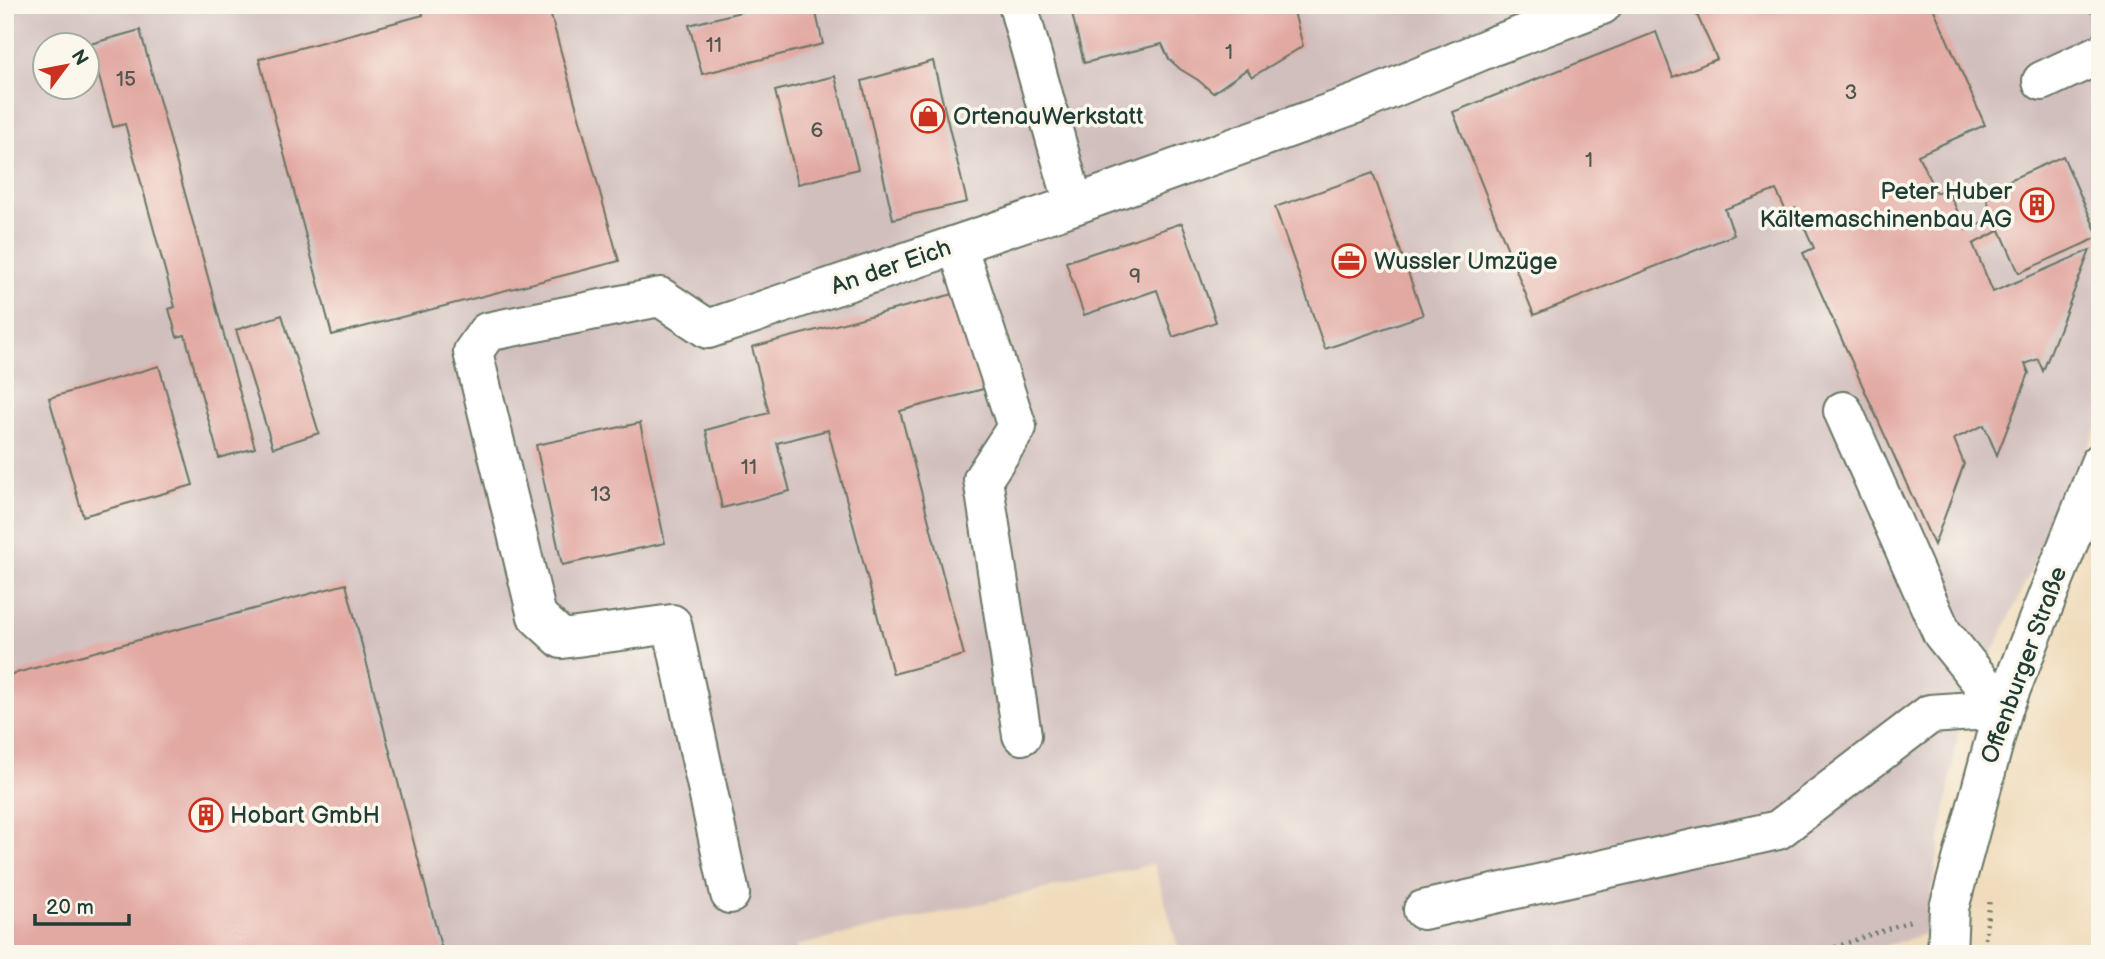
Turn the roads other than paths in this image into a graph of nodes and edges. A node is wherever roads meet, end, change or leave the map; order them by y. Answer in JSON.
{"nodes":[{"id":1,"x":1018,"y":5,"type":"edge"},
{"id":2,"x":1602,"y":5,"type":"edge"},
{"id":3,"x":2100,"y":54,"type":"edge"},
{"id":4,"x":2042,"y":81,"type":"dead end"},
{"id":5,"x":1074,"y":205,"type":"junction"},
{"id":6,"x":957,"y":245,"type":"junction"},
{"id":7,"x":1843,"y":411,"type":"dead end"},
{"id":8,"x":2100,"y":463,"type":"edge"},
{"id":9,"x":2003,"y":709,"type":"junction"},
{"id":10,"x":1022,"y":735,"type":"dead end"},
{"id":11,"x":730,"y":894,"type":"dead end"},
{"id":12,"x":1423,"y":909,"type":"dead end"},
{"id":13,"x":1947,"y":954,"type":"edge"}],
"edges":[{"from":1,"to":5,"type":"street"},
{"from":2,"to":5,"type":"street","name":"An der Eich"},
{"from":3,"to":4,"type":"street"},
{"from":5,"to":6,"type":"street","name":"An der Eich"},
{"from":6,"to":10,"type":"street"},
{"from":6,"to":11,"type":"street","name":"An der Eich"},
{"from":7,"to":9,"type":"street"},
{"from":8,"to":9,"type":"street","name":"Offenburger Straße"},
{"from":9,"to":12,"type":"street"},
{"from":9,"to":13,"type":"street","name":"Offenburger Straße"}]}
